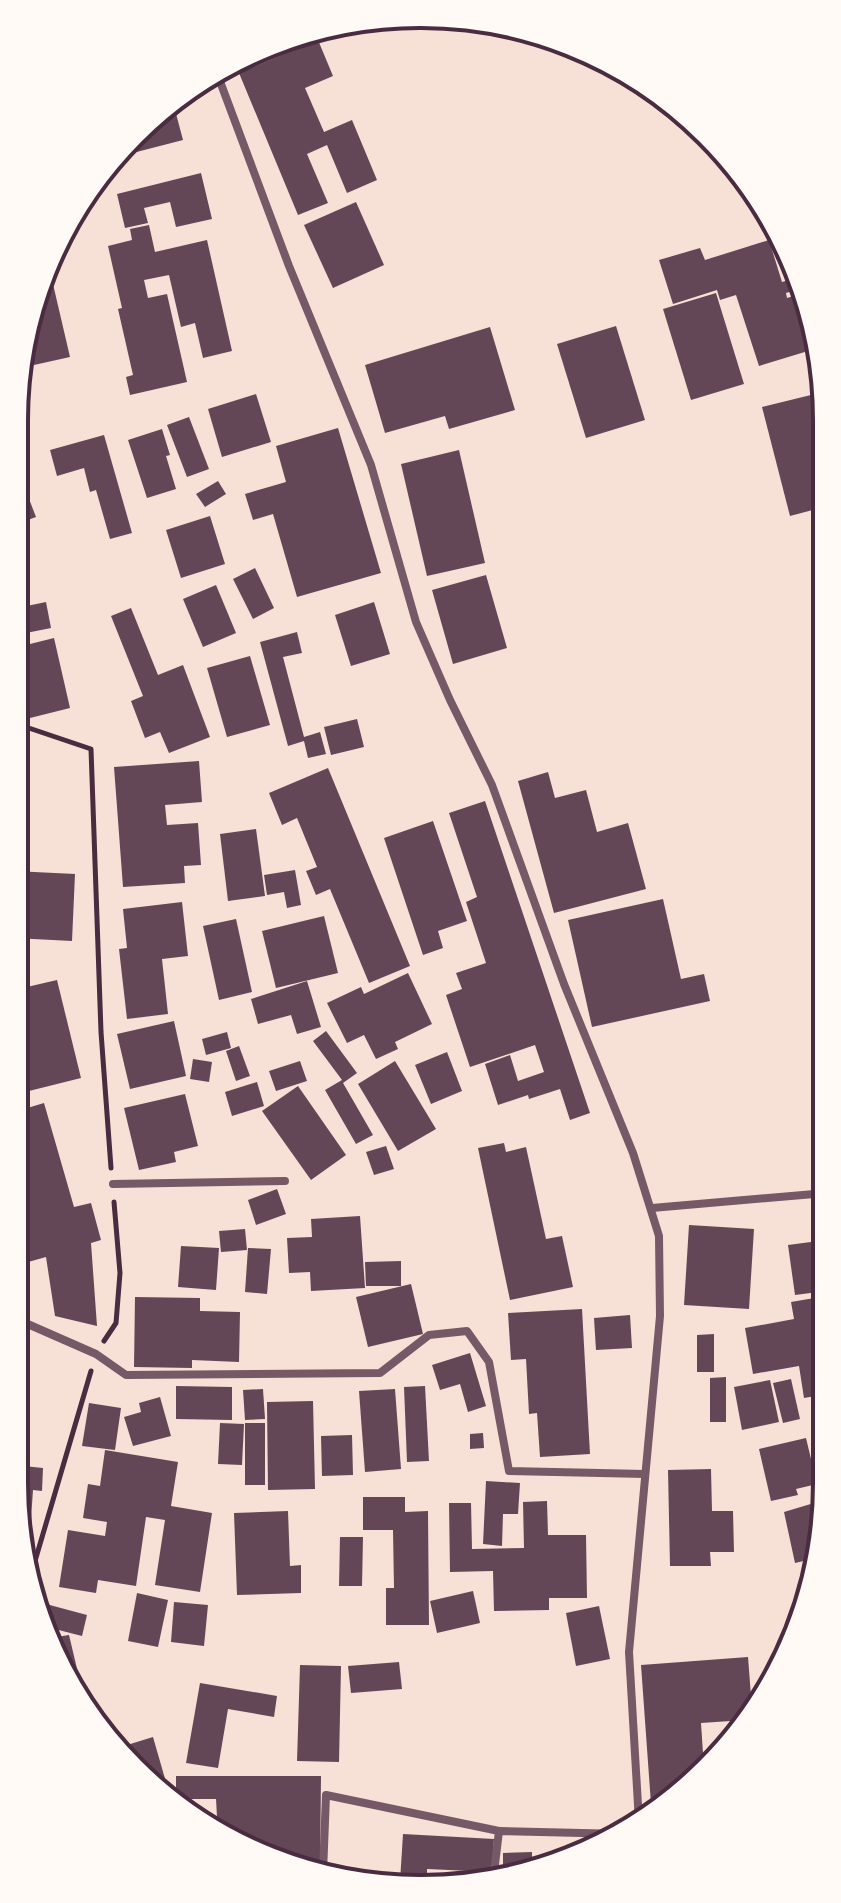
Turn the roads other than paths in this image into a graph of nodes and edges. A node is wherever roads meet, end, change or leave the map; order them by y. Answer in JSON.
{"nodes":[{"id":1,"x":221,"y":83,"type":"edge"},
{"id":2,"x":285,"y":1181,"type":"dead end"},
{"id":3,"x":113,"y":1184,"type":"road end"},
{"id":4,"x":813,"y":1194,"type":"edge"},
{"id":5,"x":652,"y":1208,"type":"junction"},
{"id":6,"x":28,"y":1324,"type":"edge"},
{"id":7,"x":645,"y":1474,"type":"junction"},
{"id":8,"x":638,"y":1809,"type":"edge"},
{"id":9,"x":499,"y":1831,"type":"junction"},
{"id":10,"x":597,"y":1833,"type":"edge"},
{"id":11,"x":323,"y":1863,"type":"edge"},
{"id":12,"x":495,"y":1867,"type":"edge"}],
"edges":[{"from":1,"to":5,"type":"street"},
{"from":2,"to":3,"type":"street"},
{"from":4,"to":5,"type":"street"},
{"from":5,"to":7,"type":"street"},
{"from":6,"to":7,"type":"street"},
{"from":7,"to":8,"type":"street"},
{"from":9,"to":10,"type":"street"},
{"from":9,"to":11,"type":"street"},
{"from":9,"to":12,"type":"street"}]}
